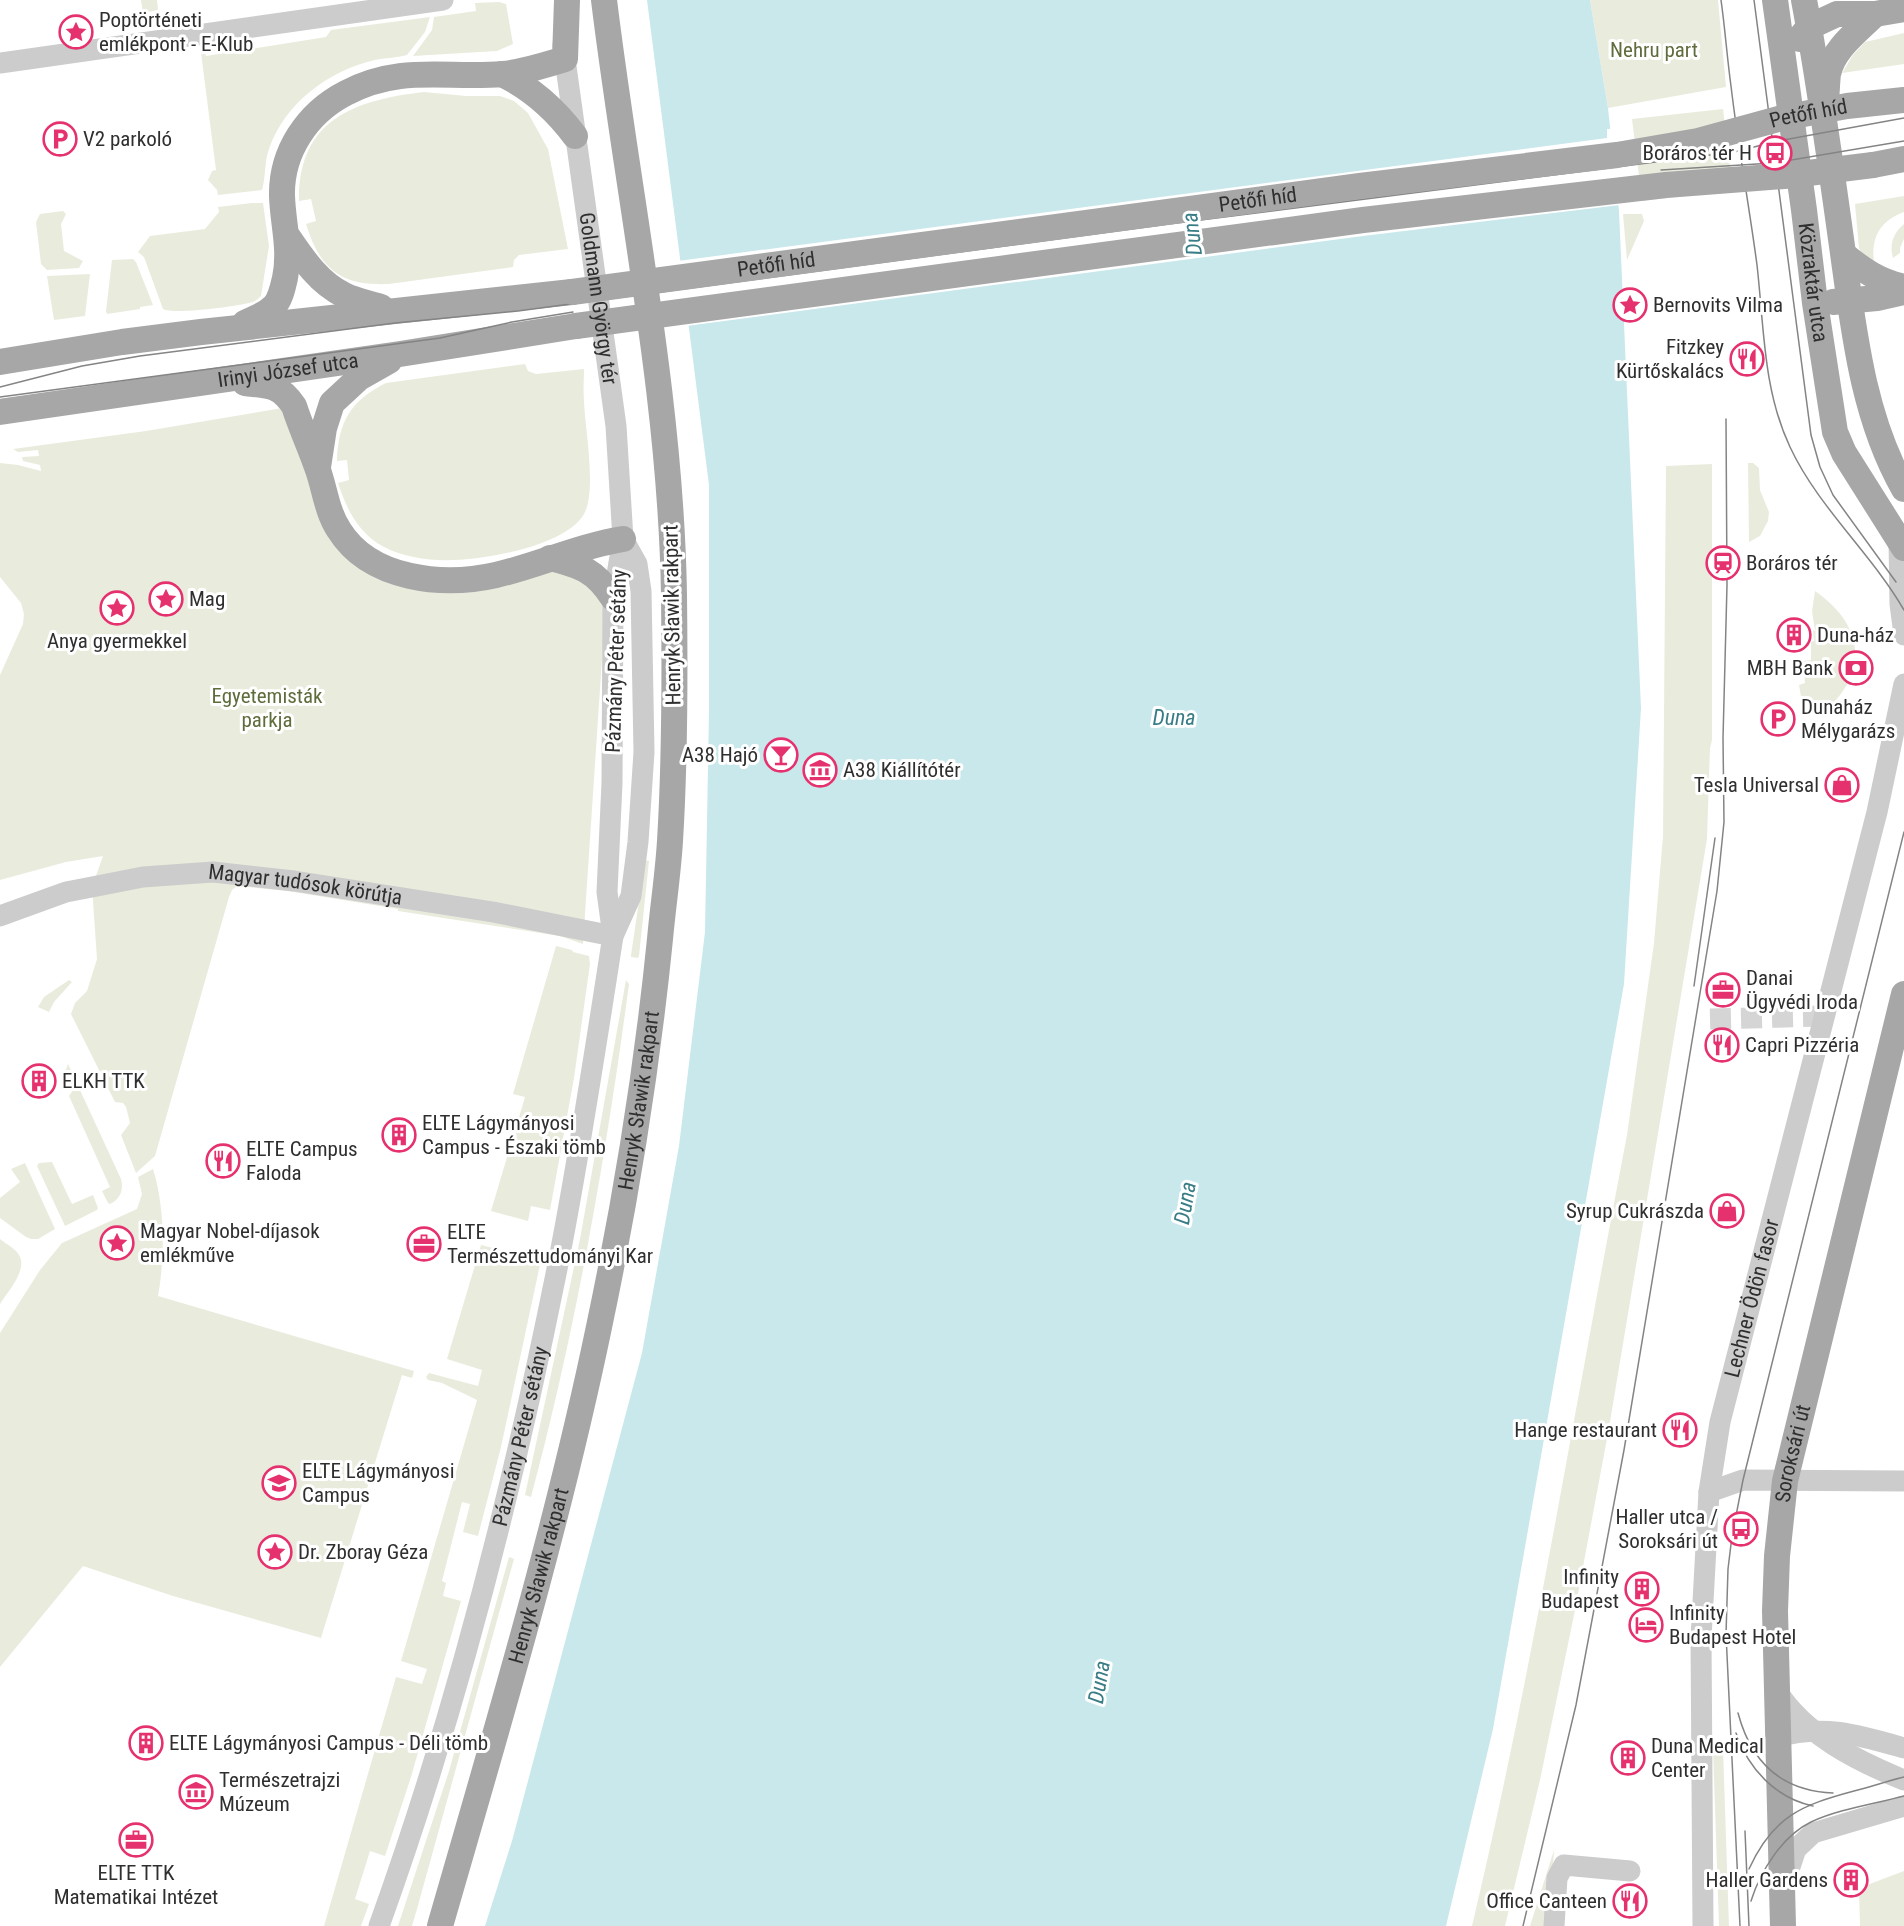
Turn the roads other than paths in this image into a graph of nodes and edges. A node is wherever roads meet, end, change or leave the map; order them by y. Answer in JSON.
{"nodes":[{"id":1,"x":443,"y":0,"type":"edge"},
{"id":2,"x":555,"y":0,"type":"edge"},
{"id":3,"x":567,"y":0,"type":"edge"},
{"id":4,"x":604,"y":0,"type":"edge"},
{"id":5,"x":1804,"y":0,"type":"edge"},
{"id":6,"x":1849,"y":0,"type":"edge"},
{"id":7,"x":1776,"y":1,"type":"edge"},
{"id":8,"x":1904,"y":9,"type":"edge"},
{"id":9,"x":1875,"y":14,"type":"junction"},
{"id":10,"x":1809,"y":27,"type":"junction"},
{"id":11,"x":565,"y":59,"type":"junction"},
{"id":12,"x":0,"y":63,"type":"edge"},
{"id":13,"x":1784,"y":64,"type":"junction"},
{"id":14,"x":502,"y":74,"type":"junction"},
{"id":15,"x":1904,"y":100,"type":"edge"},
{"id":16,"x":1824,"y":117,"type":"junction"},
{"id":17,"x":575,"y":136,"type":"junction"},
{"id":18,"x":1904,"y":159,"type":"edge"},
{"id":19,"x":1873,"y":165,"type":"junction"},
{"id":20,"x":1904,"y":166,"type":"edge"},
{"id":21,"x":288,"y":237,"type":"junction"},
{"id":22,"x":1844,"y":255,"type":"junction"},
{"id":23,"x":1904,"y":287,"type":"edge"},
{"id":24,"x":1904,"y":292,"type":"edge"},
{"id":25,"x":1849,"y":300,"type":"junction"},
{"id":26,"x":1815,"y":303,"type":"junction"},
{"id":27,"x":393,"y":310,"type":"junction"},
{"id":28,"x":576,"y":326,"type":"joint"},
{"id":29,"x":231,"y":328,"type":"junction"},
{"id":30,"x":400,"y":354,"type":"junction"},
{"id":31,"x":0,"y":362,"type":"edge"},
{"id":32,"x":220,"y":380,"type":"junction"},
{"id":33,"x":0,"y":412,"type":"edge"},
{"id":34,"x":318,"y":470,"type":"junction"},
{"id":35,"x":1904,"y":489,"type":"edge"},
{"id":36,"x":623,"y":539,"type":"junction"},
{"id":37,"x":1901,"y":544,"type":"edge"},
{"id":38,"x":549,"y":558,"type":"junction"},
{"id":39,"x":613,"y":598,"type":"junction"},
{"id":40,"x":1904,"y":635,"type":"edge"},
{"id":41,"x":1904,"y":684,"type":"edge"},
{"id":42,"x":0,"y":916,"type":"edge"},
{"id":43,"x":613,"y":936,"type":"junction"},
{"id":44,"x":1903,"y":998,"type":"edge"},
{"id":45,"x":1785,"y":1481,"type":"junction"},
{"id":46,"x":1904,"y":1481,"type":"edge"},
{"id":47,"x":1709,"y":1492,"type":"junction"},
{"id":48,"x":1777,"y":1691,"type":"junction"},
{"id":49,"x":1813,"y":1730,"type":"junction"},
{"id":50,"x":1777,"y":1737,"type":"junction"},
{"id":51,"x":1904,"y":1748,"type":"edge"},
{"id":52,"x":1904,"y":1780,"type":"edge"},
{"id":53,"x":1904,"y":1806,"type":"edge"},
{"id":54,"x":1630,"y":1871,"type":"dead end"},
{"id":55,"x":1781,"y":1900,"type":"junction"},
{"id":56,"x":379,"y":1926,"type":"edge"},
{"id":57,"x":440,"y":1926,"type":"edge"},
{"id":58,"x":1554,"y":1926,"type":"edge"},
{"id":59,"x":1703,"y":1926,"type":"edge"},
{"id":60,"x":1783,"y":1926,"type":"edge"}],
"edges":[{"from":1,"to":12,"type":"street"},
{"from":2,"to":11,"type":"street","name":"Goldmann György tér"},
{"from":3,"to":11,"type":"main road"},
{"from":4,"to":57,"type":"main road","name":"Henryk Sławik rakpart"},
{"from":5,"to":10,"type":"main road","name":"Közraktár utca"},
{"from":6,"to":9,"type":"main road"},
{"from":7,"to":10,"type":"main road"},
{"from":7,"to":13,"type":"main road","name":"Közraktár utca"},
{"from":8,"to":9,"type":"main road"},
{"from":9,"to":10,"type":"main road"},
{"from":9,"to":16,"type":"main road"},
{"from":10,"to":13,"type":"main road"},
{"from":10,"to":16,"type":"main road","name":"Közraktár utca"},
{"from":11,"to":14,"type":"main road"},
{"from":11,"to":17,"type":"street","name":"Goldmann György tér"},
{"from":13,"to":26,"type":"main road","name":"Közraktár utca"},
{"from":14,"to":17,"type":"main road"},
{"from":14,"to":21,"type":"main road"},
{"from":15,"to":27,"type":"main road","name":"Petőfi híd","bridge":true},
{"from":16,"to":22,"type":"main road","name":"Közraktár utca"},
{"from":17,"to":36,"type":"street","name":"Goldmann György tér"},
{"from":18,"to":19,"type":"main road"},
{"from":19,"to":20,"type":"main road"},
{"from":19,"to":28,"type":"main road","name":"Petőfi híd","bridge":true},
{"from":21,"to":27,"type":"main road"},
{"from":21,"to":29,"type":"main road"},
{"from":22,"to":23,"type":"main road"},
{"from":22,"to":25,"type":"main road","name":"Közraktár utca"},
{"from":24,"to":25,"type":"main road"},
{"from":25,"to":26,"type":"main road"},
{"from":25,"to":35,"type":"main road","name":"Közraktár utca"},
{"from":26,"to":37,"type":"main road","name":"Közraktár utca"},
{"from":27,"to":29,"type":"main road"},
{"from":28,"to":30,"type":"main road","name":"Irinyi József utca"},
{"from":29,"to":31,"type":"main road"},
{"from":30,"to":32,"type":"main road","name":"Irinyi József utca"},
{"from":30,"to":34,"type":"main road"},
{"from":32,"to":33,"type":"main road","name":"Irinyi József utca"},
{"from":32,"to":34,"type":"main road"},
{"from":34,"to":38,"type":"main road"},
{"from":36,"to":38,"type":"main road"},
{"from":36,"to":39,"type":"street","name":"Pázmány Péter sétány"},
{"from":36,"to":43,"type":"street","name":"Pázmány Péter sétány"},
{"from":37,"to":40,"type":"street"},
{"from":38,"to":39,"type":"main road"},
{"from":39,"to":43,"type":"street","name":"Pázmány Péter sétány"},
{"from":41,"to":47,"type":"street","name":"Lechner Ödön fasor"},
{"from":42,"to":43,"type":"street","name":"Magyar tudósok körútja"},
{"from":43,"to":56,"type":"street","name":"Pázmány Péter sétány"},
{"from":44,"to":45,"type":"main road","name":"Soroksári út"},
{"from":45,"to":46,"type":"street"},
{"from":45,"to":47,"type":"street"},
{"from":45,"to":48,"type":"main road","name":"Soroksári út"},
{"from":47,"to":59,"type":"street","name":"Lechner Ödön fasor"},
{"from":48,"to":49,"type":"street"},
{"from":48,"to":50,"type":"main road","name":"Soroksári út"},
{"from":49,"to":50,"type":"street"},
{"from":49,"to":51,"type":"street"},
{"from":49,"to":52,"type":"street"},
{"from":50,"to":55,"type":"main road","name":"Soroksári út"},
{"from":53,"to":55,"type":"street"},
{"from":54,"to":58,"type":"street"},
{"from":55,"to":60,"type":"main road","name":"Soroksári út"}]}
